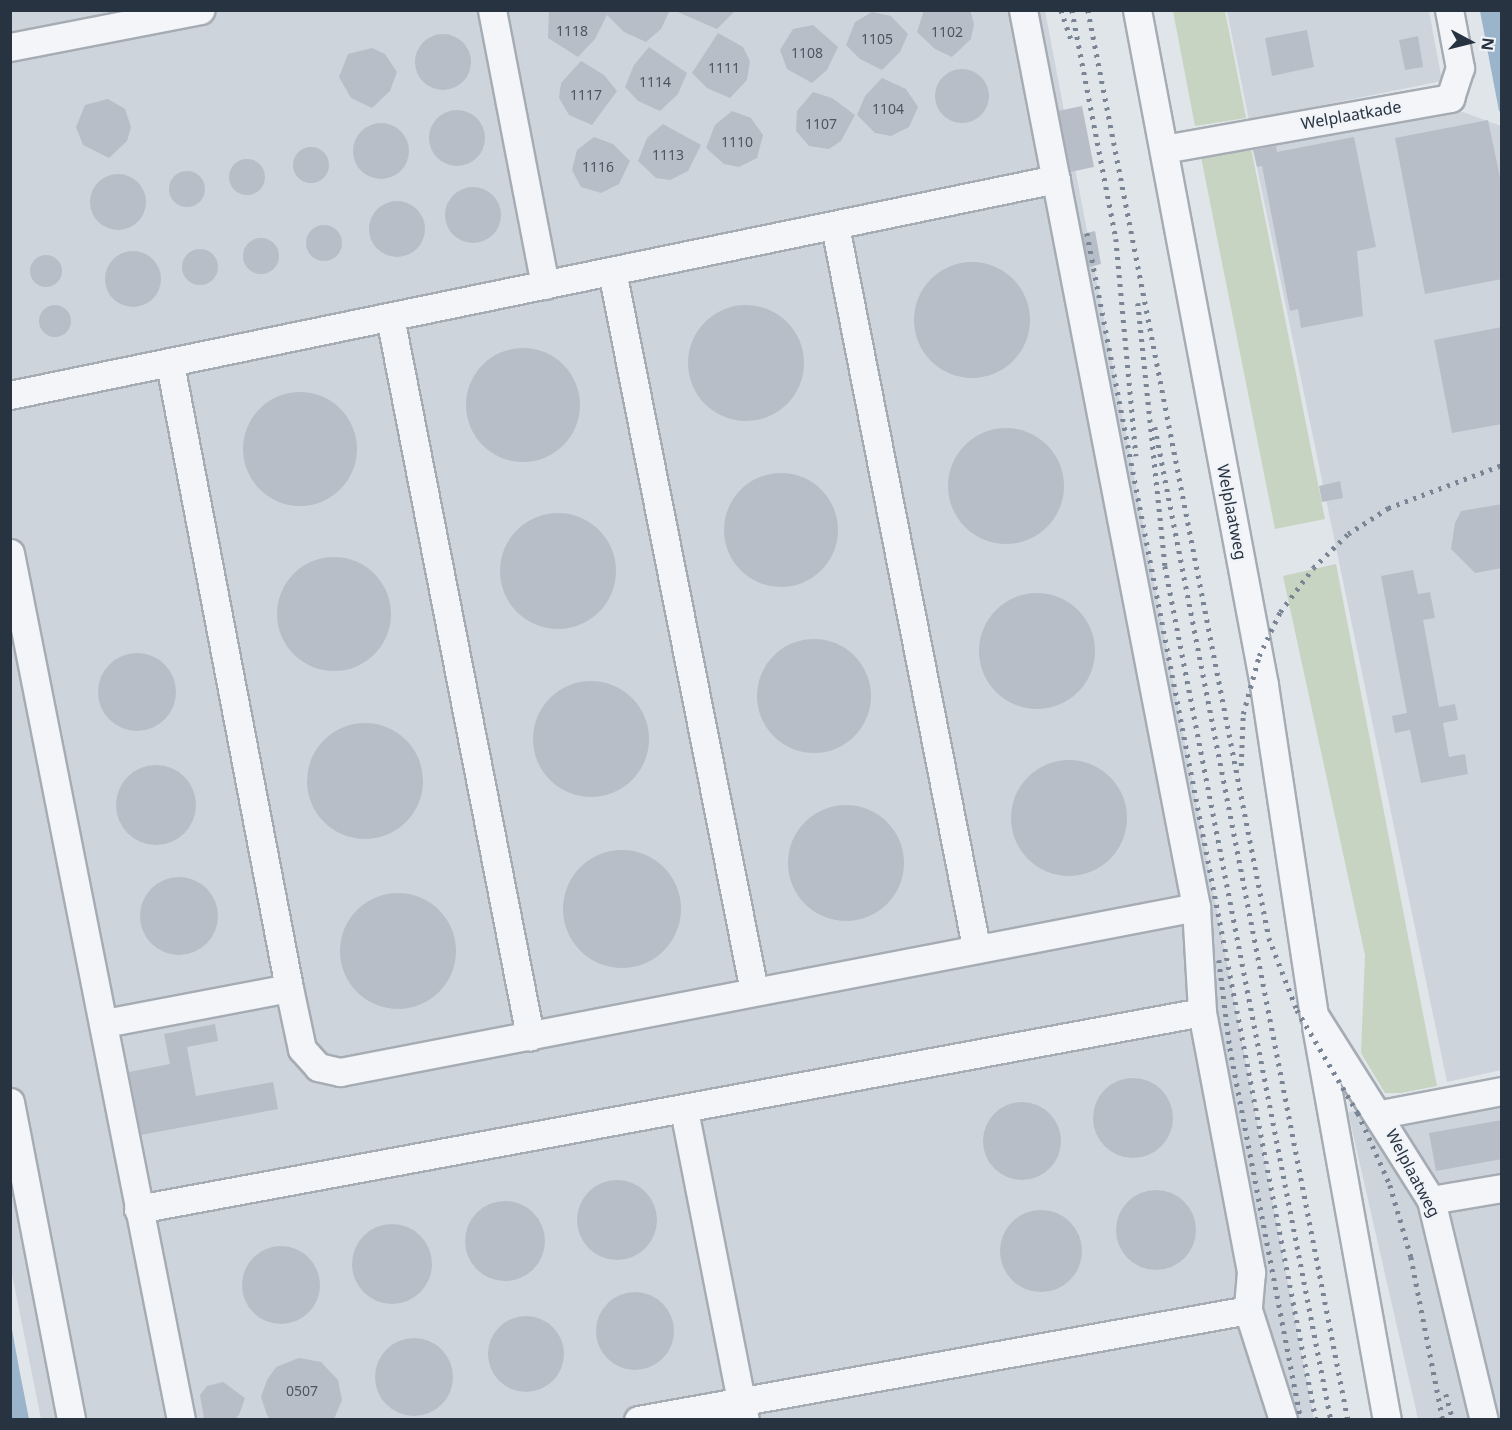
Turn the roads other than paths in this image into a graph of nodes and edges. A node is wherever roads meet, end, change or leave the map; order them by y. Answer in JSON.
{"nodes":[{"id":1,"x":200,"y":10,"type":"edge"},
{"id":2,"x":492,"y":10,"type":"edge"},
{"id":3,"x":1023,"y":10,"type":"edge"},
{"id":4,"x":1137,"y":10,"type":"edge"},
{"id":5,"x":1449,"y":10,"type":"edge"},
{"id":6,"x":10,"y":47,"type":"edge"},
{"id":7,"x":1164,"y":148,"type":"junction"},
{"id":8,"x":1056,"y":179,"type":"junction"},
{"id":9,"x":835,"y":226,"type":"junction"},
{"id":10,"x":612,"y":271,"type":"junction"},
{"id":11,"x":545,"y":285,"type":"junction"},
{"id":12,"x":390,"y":317,"type":"junction"},
{"id":13,"x":170,"y":364,"type":"junction"},
{"id":14,"x":10,"y":395,"type":"edge"},
{"id":15,"x":10,"y":553,"type":"edge"},
{"id":16,"x":1196,"y":907,"type":"junction"},
{"id":17,"x":976,"y":947,"type":"junction"},
{"id":18,"x":289,"y":988,"type":"junction"},
{"id":19,"x":754,"y":991,"type":"junction"},
{"id":20,"x":1202,"y":1012,"type":"junction"},
{"id":21,"x":1314,"y":1016,"type":"junction"},
{"id":22,"x":105,"y":1023,"type":"junction"},
{"id":23,"x":530,"y":1036,"type":"junction"},
{"id":24,"x":1502,"y":1091,"type":"edge"},
{"id":25,"x":10,"y":1102,"type":"edge"},
{"id":26,"x":684,"y":1110,"type":"junction"},
{"id":27,"x":1381,"y":1114,"type":"junction"},
{"id":28,"x":1502,"y":1188,"type":"edge"},
{"id":29,"x":1431,"y":1200,"type":"junction"},
{"id":30,"x":138,"y":1209,"type":"junction"},
{"id":31,"x":1248,"y":1310,"type":"junction"},
{"id":32,"x":744,"y":1410,"type":"edge"},
{"id":33,"x":71,"y":1419,"type":"edge"},
{"id":34,"x":181,"y":1419,"type":"edge"},
{"id":35,"x":638,"y":1419,"type":"edge"},
{"id":36,"x":1283,"y":1419,"type":"edge"},
{"id":37,"x":1387,"y":1419,"type":"edge"},
{"id":38,"x":1484,"y":1419,"type":"edge"}],
"edges":[{"from":1,"to":6,"type":"lane"},
{"from":2,"to":11,"type":"lane"},
{"from":3,"to":8,"type":"lane"},
{"from":4,"to":7,"type":"lane","name":"Welplaatweg"},
{"from":5,"to":7,"type":"lane","name":"Welplaatkade"},
{"from":7,"to":21,"type":"lane","name":"Welplaatweg"},
{"from":8,"to":9,"type":"lane"},
{"from":8,"to":16,"type":"lane"},
{"from":9,"to":10,"type":"lane"},
{"from":9,"to":17,"type":"lane"},
{"from":10,"to":11,"type":"lane"},
{"from":10,"to":19,"type":"lane"},
{"from":11,"to":12,"type":"lane"},
{"from":12,"to":13,"type":"lane"},
{"from":12,"to":23,"type":"lane"},
{"from":13,"to":14,"type":"lane"},
{"from":13,"to":18,"type":"lane"},
{"from":15,"to":22,"type":"lane"},
{"from":16,"to":17,"type":"lane"},
{"from":16,"to":20,"type":"lane"},
{"from":17,"to":19,"type":"lane"},
{"from":18,"to":22,"type":"lane"},
{"from":18,"to":23,"type":"lane"},
{"from":19,"to":23,"type":"lane"},
{"from":20,"to":26,"type":"lane"},
{"from":20,"to":31,"type":"lane"},
{"from":21,"to":27,"type":"lane","name":"Welplaatweg"},
{"from":21,"to":37,"type":"lane","name":"Welplaatweg"},
{"from":22,"to":30,"type":"lane"},
{"from":24,"to":27,"type":"lane"},
{"from":25,"to":33,"type":"lane"},
{"from":26,"to":30,"type":"lane"},
{"from":26,"to":32,"type":"lane"},
{"from":27,"to":29,"type":"lane","name":"Welplaatweg"},
{"from":28,"to":29,"type":"lane"},
{"from":29,"to":38,"type":"lane","name":"Welplaatweg"},
{"from":30,"to":34,"type":"lane"},
{"from":31,"to":32,"type":"lane"},
{"from":31,"to":36,"type":"lane"},
{"from":32,"to":35,"type":"lane"}]}
